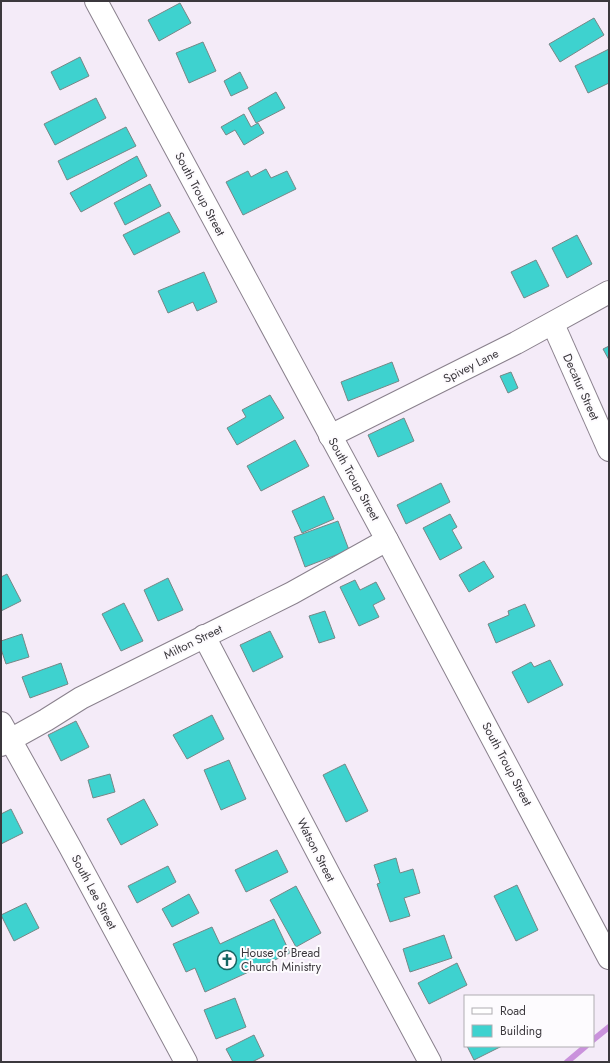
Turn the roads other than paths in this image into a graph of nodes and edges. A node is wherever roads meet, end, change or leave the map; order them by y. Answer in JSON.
{"nodes":[{"id":1,"x":96,"y":1,"type":"edge"},
{"id":2,"x":609,"y":292,"type":"edge"},
{"id":3,"x":553,"y":324,"type":"junction"},
{"id":4,"x":330,"y":436,"type":"junction"},
{"id":5,"x":609,"y":450,"type":"edge"},
{"id":6,"x":387,"y":540,"type":"junction"},
{"id":7,"x":204,"y":636,"type":"junction"},
{"id":8,"x":4,"y":736,"type":"edge"},
{"id":9,"x":609,"y":958,"type":"edge"},
{"id":10,"x":186,"y":1062,"type":"edge"},
{"id":11,"x":430,"y":1062,"type":"edge"}],
"edges":[{"from":1,"to":4,"type":"street","name":"South Troup Street"},
{"from":2,"to":3,"type":"street","name":"Spivey Lane"},
{"from":3,"to":4,"type":"street","name":"Spivey Lane"},
{"from":3,"to":5,"type":"street","name":"Decatur Street"},
{"from":4,"to":6,"type":"street","name":"South Troup Street"},
{"from":6,"to":7,"type":"street","name":"Milton Street"},
{"from":6,"to":9,"type":"street","name":"South Troup Street"},
{"from":7,"to":8,"type":"street","name":"Milton Street"},
{"from":7,"to":11,"type":"street","name":"Watson Street"},
{"from":8,"to":10,"type":"street","name":"South Lee Street"}]}
